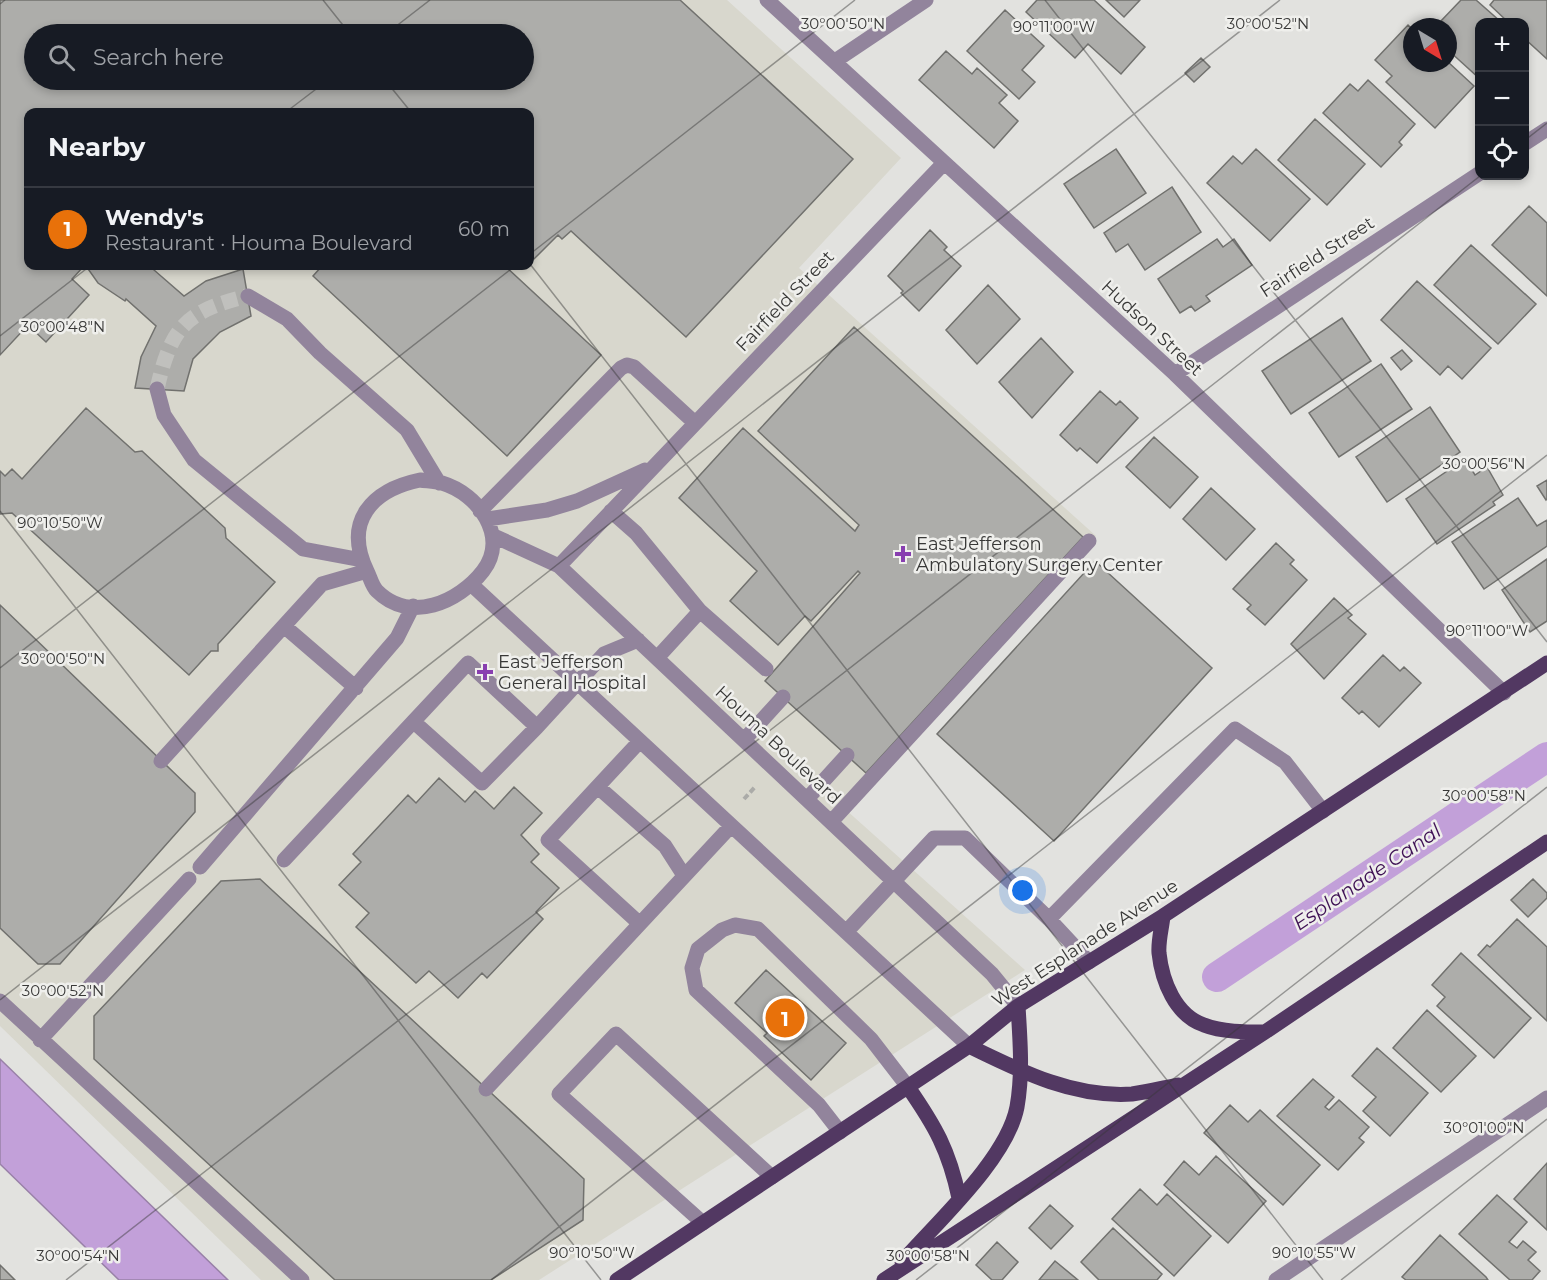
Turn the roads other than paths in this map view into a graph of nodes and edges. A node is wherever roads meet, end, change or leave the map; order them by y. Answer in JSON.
{"nodes":[{"id":1,"x":767,"y":0,"type":"edge"},
{"id":2,"x":926,"y":0,"type":"edge"},
{"id":3,"x":835,"y":61,"type":"junction"},
{"id":4,"x":1547,"y":129,"type":"edge"},
{"id":5,"x":1529,"y":141,"type":"edge"},
{"id":6,"x":944,"y":163,"type":"junction"},
{"id":7,"x":1475,"y":176,"type":"edge"},
{"id":8,"x":248,"y":296,"type":"dead end"},
{"id":9,"x":1175,"y":374,"type":"junction"},
{"id":10,"x":157,"y":389,"type":"tunnel mouth"},
{"id":11,"x":695,"y":423,"type":"junction"},
{"id":12,"x":654,"y":466,"type":"junction"},
{"id":13,"x":439,"y":483,"type":"junction"},
{"id":14,"x":611,"y":511,"type":"junction"},
{"id":15,"x":484,"y":515,"type":"junction"},
{"id":16,"x":494,"y":536,"type":"junction"},
{"id":17,"x":1089,"y":541,"type":"dead end"},
{"id":18,"x":364,"y":566,"type":"junction"},
{"id":19,"x":559,"y":566,"type":"junction"},
{"id":20,"x":472,"y":585,"type":"junction"},
{"id":21,"x":413,"y":606,"type":"junction"},
{"id":22,"x":700,"y":611,"type":"junction"},
{"id":23,"x":284,"y":626,"type":"junction"},
{"id":24,"x":638,"y":640,"type":"junction"},
{"id":25,"x":657,"y":658,"type":"junction"},
{"id":26,"x":1547,"y":663,"type":"edge"},
{"id":27,"x":766,"y":669,"type":"dead end"},
{"id":28,"x":577,"y":683,"type":"junction"},
{"id":29,"x":356,"y":688,"type":"junction"},
{"id":30,"x":1504,"y":693,"type":"junction"},
{"id":31,"x":783,"y":697,"type":"dead end"},
{"id":32,"x":414,"y":722,"type":"junction"},
{"id":33,"x":537,"y":727,"type":"junction"},
{"id":34,"x":744,"y":740,"type":"junction"},
{"id":35,"x":640,"y":741,"type":"junction"},
{"id":36,"x":847,"y":755,"type":"dead end"},
{"id":37,"x":162,"y":761,"type":"dead end"},
{"id":38,"x":598,"y":787,"type":"junction"},
{"id":39,"x":807,"y":799,"type":"junction"},
{"id":40,"x":1323,"y":811,"type":"junction"},
{"id":41,"x":831,"y":822,"type":"junction"},
{"id":42,"x":731,"y":826,"type":"junction"},
{"id":43,"x":1547,"y":843,"type":"edge"},
{"id":44,"x":284,"y":860,"type":"dead end"},
{"id":45,"x":200,"y":867,"type":"dead end"},
{"id":46,"x":683,"y":874,"type":"junction"},
{"id":47,"x":189,"y":879,"type":"dead end"},
{"id":48,"x":894,"y":881,"type":"junction"},
{"id":49,"x":1163,"y":916,"type":"junction"},
{"id":50,"x":1049,"y":919,"type":"junction"},
{"id":51,"x":639,"y":923,"type":"junction"},
{"id":52,"x":846,"y":932,"type":"junction"},
{"id":53,"x":1089,"y":962,"type":"junction"},
{"id":54,"x":0,"y":1001,"type":"edge"},
{"id":55,"x":1017,"y":1006,"type":"junction"},
{"id":56,"x":1265,"y":1032,"type":"junction"},
{"id":57,"x":40,"y":1040,"type":"junction"},
{"id":58,"x":969,"y":1046,"type":"junction"},
{"id":59,"x":1022,"y":1072,"type":"junction"},
{"id":60,"x":1186,"y":1084,"type":"junction"},
{"id":61,"x":908,"y":1087,"type":"junction"},
{"id":62,"x":486,"y":1089,"type":"dead end"},
{"id":63,"x":1547,"y":1098,"type":"edge"},
{"id":64,"x":840,"y":1132,"type":"junction"},
{"id":65,"x":772,"y":1177,"type":"junction"},
{"id":66,"x":959,"y":1198,"type":"junction"},
{"id":67,"x":703,"y":1223,"type":"junction"},
{"id":68,"x":886,"y":1279,"type":"edge"},
{"id":69,"x":302,"y":1280,"type":"edge"},
{"id":70,"x":617,"y":1280,"type":"edge"},
{"id":71,"x":1276,"y":1280,"type":"edge"}],
"edges":[{"from":1,"to":3,"type":"street","name":"Hudson Street"},
{"from":2,"to":3,"type":"street"},
{"from":3,"to":6,"type":"street","name":"Hudson Street"},
{"from":4,"to":5,"type":"street"},
{"from":6,"to":9,"type":"street","name":"Hudson Street"},
{"from":6,"to":11,"type":"street","name":"Fairfield Street"},
{"from":7,"to":9,"type":"street","name":"Fairfield Street"},
{"from":8,"to":13,"type":"street"},
{"from":9,"to":30,"type":"street","name":"Hudson Street"},
{"from":10,"to":18,"type":"street"},
{"from":11,"to":12,"type":"street","name":"Fairfield Street"},
{"from":11,"to":15,"type":"street"},
{"from":12,"to":14,"type":"street","name":"Fairfield Street"},
{"from":12,"to":15,"type":"street","name":"Fairfield Street"},
{"from":13,"to":15,"type":"street"},
{"from":13,"to":18,"type":"street"},
{"from":14,"to":19,"type":"street","name":"Fairfield Street"},
{"from":14,"to":22,"type":"street"},
{"from":15,"to":16,"type":"street"},
{"from":16,"to":19,"type":"street","name":"Houma Boulevard"},
{"from":16,"to":20,"type":"street"},
{"from":17,"to":41,"type":"street"},
{"from":18,"to":21,"type":"street"},
{"from":18,"to":23,"type":"street"},
{"from":19,"to":24,"type":"street","name":"Houma Boulevard"},
{"from":20,"to":21,"type":"street"},
{"from":20,"to":28,"type":"street"},
{"from":21,"to":29,"type":"street"},
{"from":22,"to":25,"type":"street"},
{"from":22,"to":27,"type":"street"},
{"from":23,"to":29,"type":"street"},
{"from":23,"to":37,"type":"street"},
{"from":24,"to":25,"type":"street","name":"Houma Boulevard"},
{"from":24,"to":28,"type":"street"},
{"from":25,"to":34,"type":"street","name":"Houma Boulevard"},
{"from":26,"to":30,"type":"main road","name":"West Esplanade Avenue"},
{"from":28,"to":33,"type":"street"},
{"from":28,"to":35,"type":"street"},
{"from":29,"to":45,"type":"street"},
{"from":30,"to":40,"type":"main road","name":"West Esplanade Avenue"},
{"from":31,"to":34,"type":"street"},
{"from":32,"to":33,"type":"street"},
{"from":32,"to":33,"type":"street"},
{"from":32,"to":44,"type":"street"},
{"from":34,"to":39,"type":"street","name":"Houma Boulevard"},
{"from":35,"to":38,"type":"street"},
{"from":35,"to":42,"type":"street"},
{"from":36,"to":39,"type":"street"},
{"from":38,"to":46,"type":"street"},
{"from":38,"to":51,"type":"street"},
{"from":39,"to":41,"type":"street","name":"Houma Boulevard"},
{"from":40,"to":49,"type":"main road","name":"West Esplanade Avenue"},
{"from":40,"to":50,"type":"street"},
{"from":41,"to":48,"type":"street","name":"Houma Boulevard"},
{"from":42,"to":46,"type":"street"},
{"from":42,"to":52,"type":"street"},
{"from":43,"to":56,"type":"main road"},
{"from":46,"to":51,"type":"street"},
{"from":47,"to":57,"type":"street"},
{"from":48,"to":50,"type":"street"},
{"from":48,"to":52,"type":"street"},
{"from":48,"to":55,"type":"street","name":"Houma Boulevard"},
{"from":49,"to":53,"type":"main road","name":"West Esplanade Avenue"},
{"from":49,"to":56,"type":"main road"},
{"from":50,"to":53,"type":"street"},
{"from":51,"to":62,"type":"street"},
{"from":52,"to":58,"type":"street"},
{"from":53,"to":55,"type":"main road","name":"West Esplanade Avenue"},
{"from":54,"to":57,"type":"street"},
{"from":55,"to":58,"type":"main road","name":"West Esplanade Avenue"},
{"from":55,"to":59,"type":"main road"},
{"from":56,"to":60,"type":"main road"},
{"from":57,"to":69,"type":"street"},
{"from":58,"to":59,"type":"main road"},
{"from":58,"to":61,"type":"main road","name":"West Esplanade Avenue"},
{"from":59,"to":60,"type":"main road"},
{"from":59,"to":66,"type":"main road"},
{"from":60,"to":68,"type":"main road"},
{"from":61,"to":64,"type":"main road","name":"West Esplanade Avenue"},
{"from":61,"to":64,"type":"street"},
{"from":61,"to":66,"type":"main road"},
{"from":63,"to":71,"type":"street"},
{"from":64,"to":65,"type":"main road","name":"West Esplanade Avenue"},
{"from":65,"to":67,"type":"main road","name":"West Esplanade Avenue"},
{"from":65,"to":67,"type":"street"},
{"from":66,"to":68,"type":"main road"},
{"from":67,"to":70,"type":"main road","name":"West Esplanade Avenue"}]}
